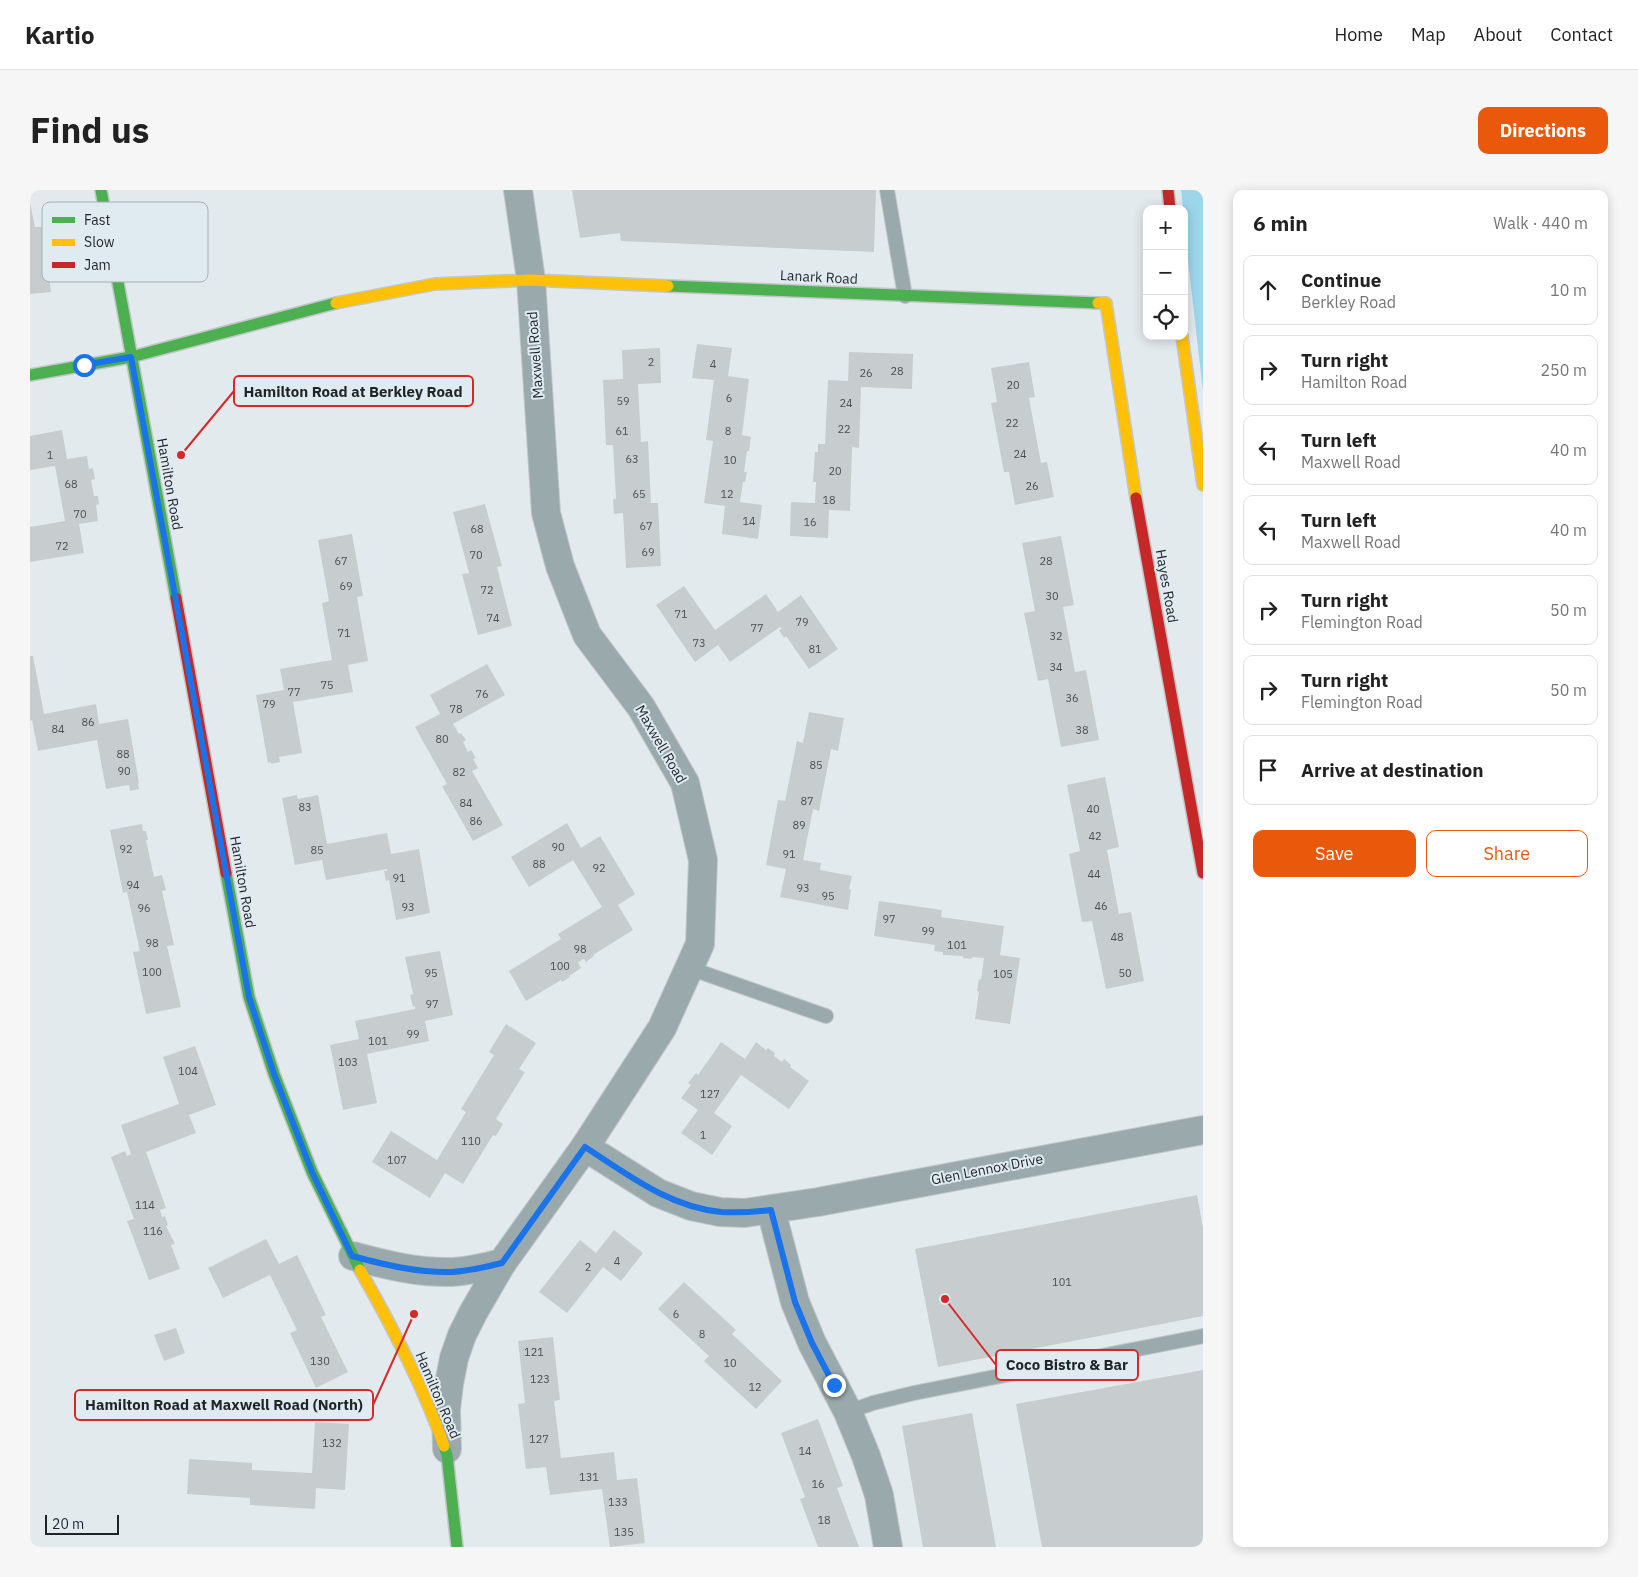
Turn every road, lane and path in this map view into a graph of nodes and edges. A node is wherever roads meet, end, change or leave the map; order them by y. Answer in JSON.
{"nodes":[{"id":1,"x":518,"y":190,"type":"edge"},
{"id":2,"x":887,"y":190,"type":"edge"},
{"id":3,"x":1168,"y":190,"type":"edge"},
{"id":4,"x":1170,"y":205,"type":"edge"},
{"id":5,"x":530,"y":280,"type":"junction"},
{"id":6,"x":118,"y":282,"type":"edge"},
{"id":7,"x":905,"y":296,"type":"junction"},
{"id":8,"x":1106,"y":303,"type":"joint"},
{"id":9,"x":1183,"y":340,"type":"edge"},
{"id":10,"x":131,"y":357,"type":"junction"},
{"id":11,"x":30,"y":375,"type":"edge"},
{"id":12,"x":1203,"y":485,"type":"edge"},
{"id":13,"x":1203,"y":873,"type":"edge"},
{"id":14,"x":689,"y":968,"type":"junction"},
{"id":15,"x":826,"y":1016,"type":"dead end"},
{"id":16,"x":1203,"y":1130,"type":"edge"},
{"id":17,"x":585,"y":1147,"type":"junction"},
{"id":18,"x":771,"y":1210,"type":"junction"},
{"id":19,"x":352,"y":1256,"type":"junction"},
{"id":20,"x":502,"y":1263,"type":"junction"},
{"id":21,"x":1203,"y":1336,"type":"edge"},
{"id":22,"x":848,"y":1412,"type":"junction"},
{"id":23,"x":447,"y":1455,"type":"junction"},
{"id":24,"x":457,"y":1547,"type":"edge"},
{"id":25,"x":888,"y":1547,"type":"edge"}],
"edges":[{"from":1,"to":5,"type":"street","name":"Maxwell Road"},
{"from":2,"to":7,"type":"lane"},
{"from":3,"to":4,"type":"main road"},
{"from":5,"to":7,"type":"main road","name":"Lanark Road"},
{"from":5,"to":10,"type":"main road","name":"Lanark Road"},
{"from":5,"to":14,"type":"street","name":"Maxwell Road"},
{"from":6,"to":10,"type":"main road","name":"Hamilton Road"},
{"from":7,"to":8,"type":"main road","name":"Lanark Road"},
{"from":8,"to":13,"type":"main road","name":"Hayes Road"},
{"from":9,"to":12,"type":"main road"},
{"from":10,"to":11,"type":"main road","name":"Lanark Road"},
{"from":10,"to":19,"type":"main road","name":"Hamilton Road"},
{"from":14,"to":15,"type":"lane"},
{"from":14,"to":17,"type":"street","name":"Maxwell Road"},
{"from":16,"to":18,"type":"street","name":"Glen Lennox Drive"},
{"from":17,"to":18,"type":"street","name":"Glen Lennox Drive"},
{"from":17,"to":20,"type":"street","name":"Maxwell Road"},
{"from":18,"to":22,"type":"street"},
{"from":19,"to":20,"type":"street"},
{"from":19,"to":23,"type":"main road","name":"Hamilton Road"},
{"from":20,"to":23,"type":"street","name":"Maxwell Road"},
{"from":21,"to":22,"type":"lane"},
{"from":22,"to":25,"type":"street"},
{"from":23,"to":24,"type":"main road","name":"Hamilton Road"}]}
